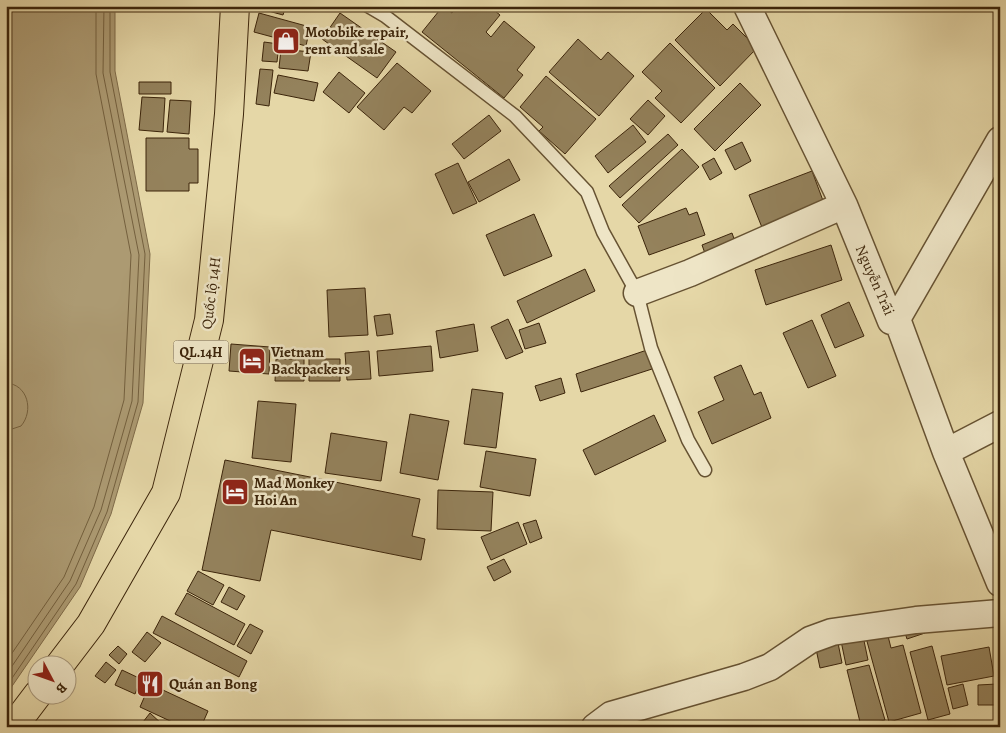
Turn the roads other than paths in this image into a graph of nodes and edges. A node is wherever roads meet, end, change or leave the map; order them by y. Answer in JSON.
{"nodes":[{"id":1,"x":235,"y":6,"type":"edge"},
{"id":2,"x":368,"y":6,"type":"edge"},
{"id":3,"x":747,"y":6,"type":"edge"},
{"id":4,"x":1000,"y":140,"type":"edge"},
{"id":5,"x":844,"y":205,"type":"junction"},
{"id":6,"x":636,"y":293,"type":"junction"},
{"id":7,"x":897,"y":319,"type":"junction"},
{"id":8,"x":1000,"y":424,"type":"edge"},
{"id":9,"x":946,"y":452,"type":"junction"},
{"id":10,"x":705,"y":470,"type":"dead end"},
{"id":11,"x":1000,"y":583,"type":"edge"},
{"id":12,"x":1000,"y":613,"type":"edge"},
{"id":13,"x":67,"y":656,"type":"edge"},
{"id":14,"x":29,"y":706,"type":"edge"},
{"id":15,"x":13,"y":727,"type":"edge"},
{"id":16,"x":595,"y":727,"type":"edge"}],
"edges":[{"from":1,"to":13,"type":"main road","name":"Quốc lộ 14H","number":"QL.14H"},
{"from":2,"to":6,"type":"lane"},
{"from":3,"to":5,"type":"street","name":"Nguyễn Trãi"},
{"from":4,"to":7,"type":"street"},
{"from":5,"to":6,"type":"street"},
{"from":5,"to":7,"type":"street","name":"Nguyễn Trãi"},
{"from":6,"to":10,"type":"lane"},
{"from":7,"to":9,"type":"street","name":"Nguyễn Trãi"},
{"from":8,"to":9,"type":"street"},
{"from":9,"to":11,"type":"street","name":"Nguyễn Trãi"},
{"from":12,"to":16,"type":"street"},
{"from":14,"to":15,"type":"main road"}]}
